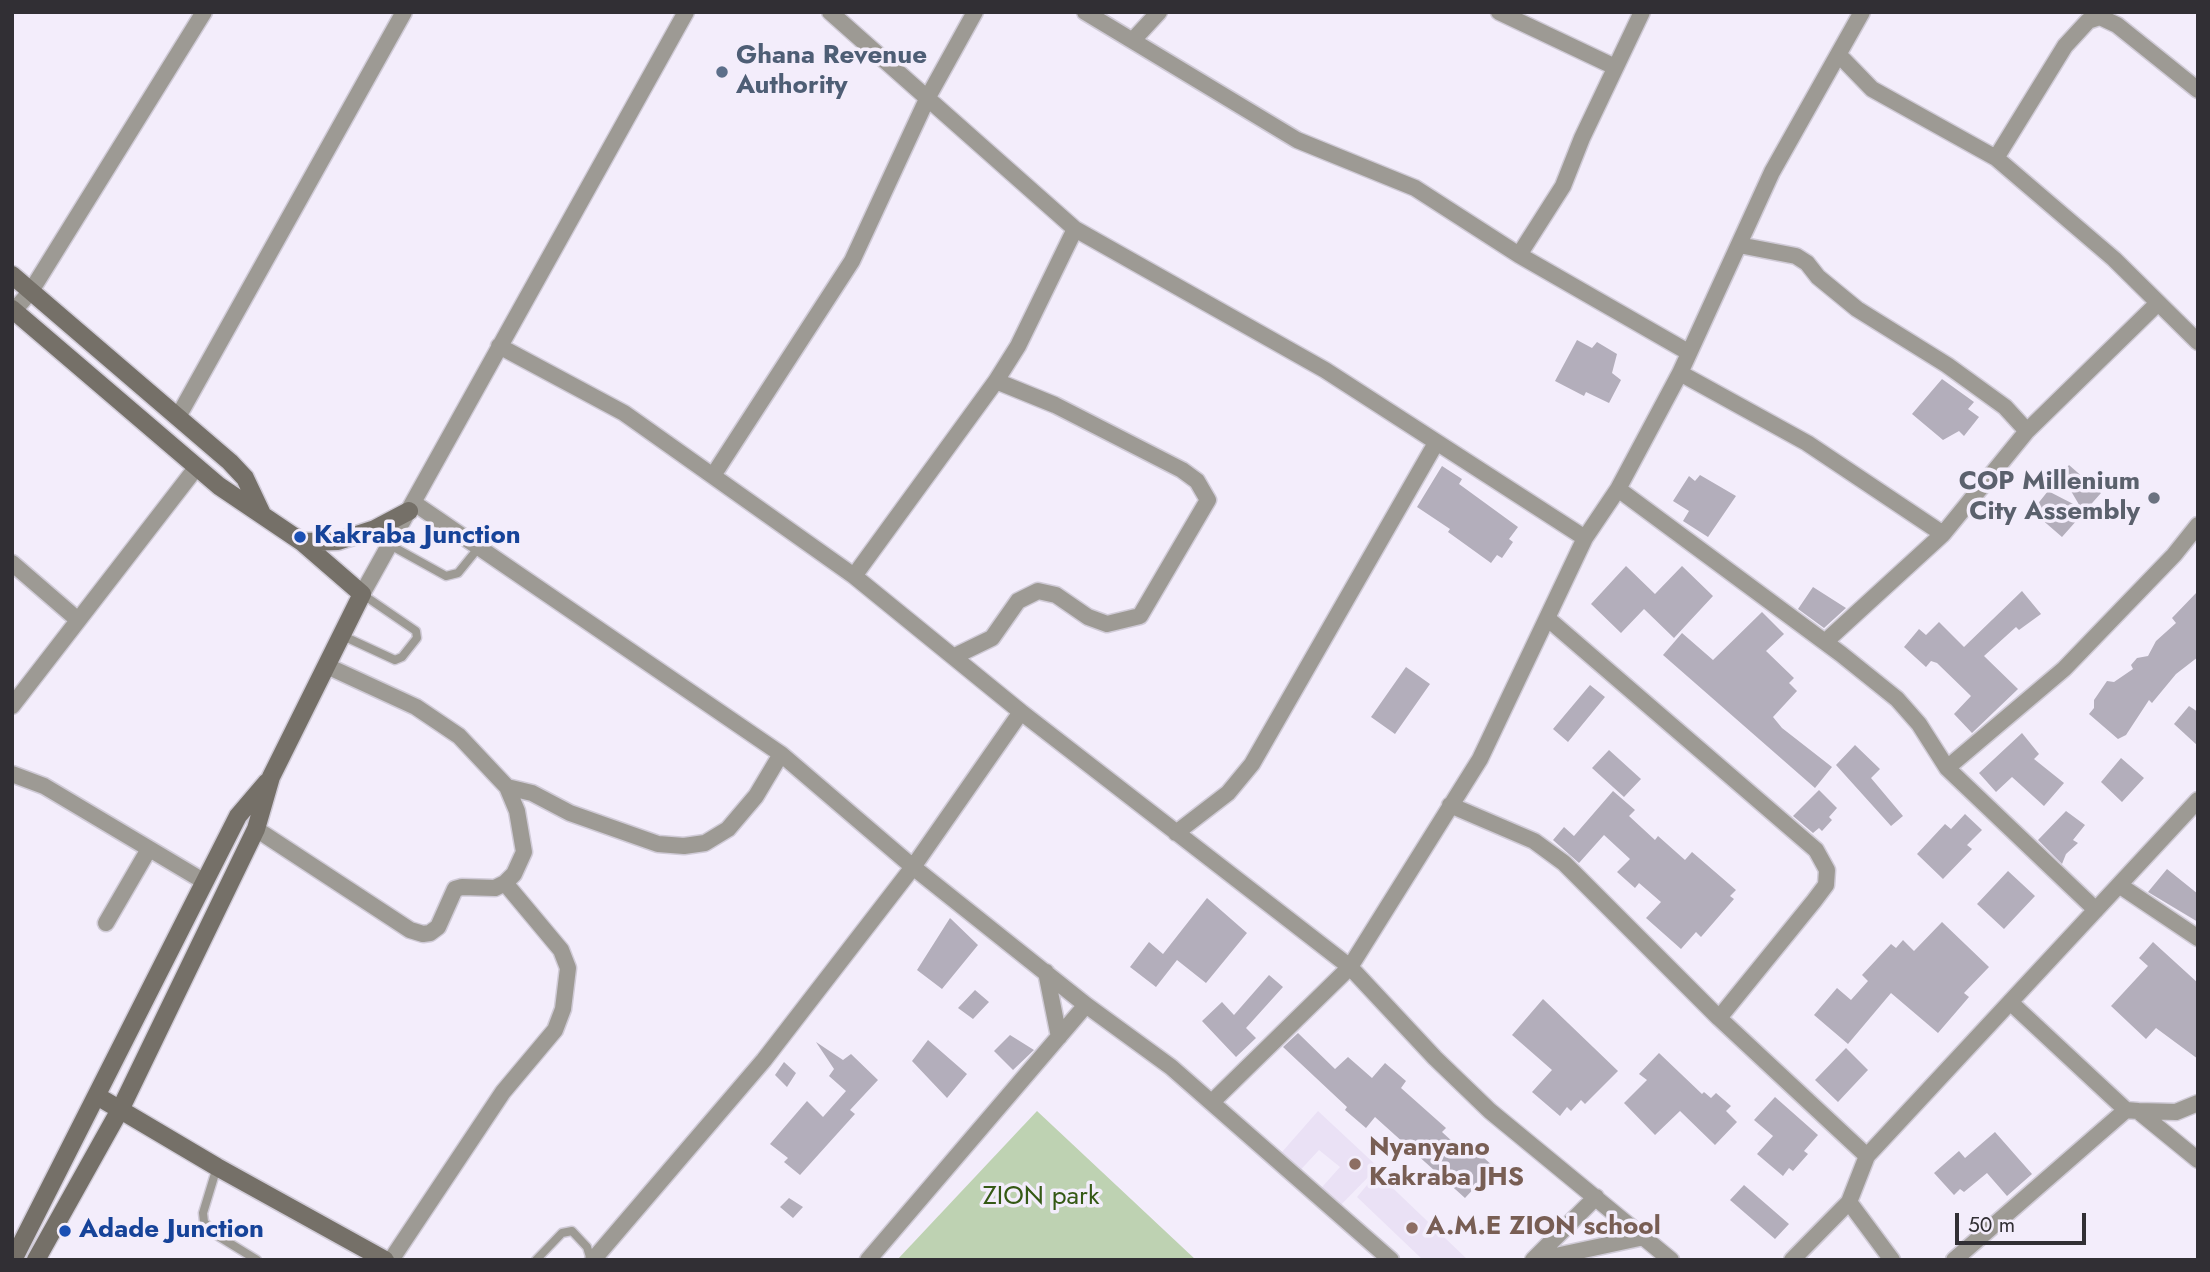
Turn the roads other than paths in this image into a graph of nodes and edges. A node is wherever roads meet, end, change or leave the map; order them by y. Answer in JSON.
{"nodes":[{"id":1,"x":204,"y":12,"type":"edge"},
{"id":2,"x":404,"y":12,"type":"edge"},
{"id":3,"x":686,"y":12,"type":"edge"},
{"id":4,"x":830,"y":12,"type":"edge"},
{"id":5,"x":975,"y":12,"type":"edge"},
{"id":6,"x":1085,"y":12,"type":"edge"},
{"id":7,"x":1159,"y":12,"type":"edge"},
{"id":8,"x":1499,"y":12,"type":"edge"},
{"id":9,"x":1642,"y":12,"type":"edge"},
{"id":10,"x":1863,"y":12,"type":"edge"},
{"id":11,"x":1134,"y":39,"type":"junction"},
{"id":12,"x":1839,"y":55,"type":"junction"},
{"id":13,"x":1615,"y":67,"type":"junction"},
{"id":14,"x":2198,"y":90,"type":"edge"},
{"id":15,"x":928,"y":97,"type":"junction"},
{"id":16,"x":1996,"y":158,"type":"junction"},
{"id":17,"x":1075,"y":229,"type":"junction"},
{"id":18,"x":1739,"y":246,"type":"junction"},
{"id":19,"x":1519,"y":255,"type":"junction"},
{"id":20,"x":12,"y":275,"type":"edge"},
{"id":21,"x":31,"y":291,"type":"junction"},
{"id":22,"x":2157,"y":303,"type":"junction"},
{"id":23,"x":13,"y":311,"type":"edge"},
{"id":24,"x":2198,"y":342,"type":"edge"},
{"id":25,"x":499,"y":346,"type":"junction"},
{"id":26,"x":1688,"y":352,"type":"junction"},
{"id":27,"x":1680,"y":373,"type":"junction"},
{"id":28,"x":996,"y":381,"type":"junction"},
{"id":29,"x":179,"y":415,"type":"junction"},
{"id":30,"x":2027,"y":431,"type":"junction"},
{"id":31,"x":1436,"y":443,"type":"junction"},
{"id":32,"x":196,"y":468,"type":"junction"},
{"id":33,"x":714,"y":474,"type":"junction"},
{"id":34,"x":1618,"y":489,"type":"junction"},
{"id":35,"x":411,"y":507,"type":"junction"},
{"id":36,"x":262,"y":514,"type":"junction"},
{"id":37,"x":2195,"y":532,"type":"edge"},
{"id":38,"x":1943,"y":534,"type":"junction"},
{"id":39,"x":1585,"y":538,"type":"junction"},
{"id":40,"x":302,"y":542,"type":"junction"},
{"id":41,"x":390,"y":545,"type":"junction"},
{"id":42,"x":480,"y":547,"type":"junction"},
{"id":43,"x":12,"y":563,"type":"edge"},
{"id":44,"x":855,"y":576,"type":"junction"},
{"id":45,"x":362,"y":594,"type":"junction"},
{"id":46,"x":1547,"y":618,"type":"junction"},
{"id":47,"x":78,"y":620,"type":"junction"},
{"id":48,"x":341,"y":635,"type":"junction"},
{"id":49,"x":1825,"y":642,"type":"junction"},
{"id":50,"x":955,"y":656,"type":"junction"},
{"id":51,"x":327,"y":666,"type":"junction"},
{"id":52,"x":12,"y":706,"type":"edge"},
{"id":53,"x":1021,"y":712,"type":"junction"},
{"id":54,"x":781,"y":754,"type":"junction"},
{"id":55,"x":1947,"y":768,"type":"junction"},
{"id":56,"x":12,"y":774,"type":"edge"},
{"id":57,"x":271,"y":777,"type":"junction"},
{"id":58,"x":507,"y":787,"type":"junction"},
{"id":59,"x":2198,"y":800,"type":"edge"},
{"id":60,"x":1450,"y":805,"type":"junction"},
{"id":61,"x":256,"y":829,"type":"junction"},
{"id":62,"x":1176,"y":833,"type":"junction"},
{"id":63,"x":149,"y":849,"type":"junction"},
{"id":64,"x":913,"y":867,"type":"junction"},
{"id":65,"x":205,"y":882,"type":"junction"},
{"id":66,"x":505,"y":883,"type":"junction"},
{"id":67,"x":2119,"y":885,"type":"junction"},
{"id":68,"x":2096,"y":910,"type":"junction"},
{"id":69,"x":106,"y":923,"type":"dead end"},
{"id":70,"x":2198,"y":938,"type":"edge"},
{"id":71,"x":1350,"y":967,"type":"junction"},
{"id":72,"x":1046,"y":972,"type":"junction"},
{"id":73,"x":2010,"y":1002,"type":"junction"},
{"id":74,"x":1086,"y":1005,"type":"junction"},
{"id":75,"x":1719,"y":1017,"type":"junction"},
{"id":76,"x":1059,"y":1037,"type":"junction"},
{"id":77,"x":97,"y":1096,"type":"junction"},
{"id":78,"x":1212,"y":1102,"type":"junction"},
{"id":79,"x":2198,"y":1103,"type":"edge"},
{"id":80,"x":121,"y":1108,"type":"junction"},
{"id":81,"x":2132,"y":1110,"type":"junction"},
{"id":82,"x":1867,"y":1156,"type":"junction"},
{"id":83,"x":2198,"y":1160,"type":"edge"},
{"id":84,"x":217,"y":1167,"type":"junction"},
{"id":85,"x":1596,"y":1197,"type":"junction"},
{"id":86,"x":1849,"y":1202,"type":"junction"},
{"id":87,"x":1644,"y":1237,"type":"junction"},
{"id":88,"x":13,"y":1260,"type":"edge"},
{"id":89,"x":36,"y":1260,"type":"edge"},
{"id":90,"x":257,"y":1260,"type":"edge"},
{"id":91,"x":385,"y":1260,"type":"edge"},
{"id":92,"x":391,"y":1260,"type":"edge"},
{"id":93,"x":536,"y":1260,"type":"edge"},
{"id":94,"x":592,"y":1260,"type":"edge"},
{"id":95,"x":868,"y":1260,"type":"edge"},
{"id":96,"x":1391,"y":1260,"type":"edge"},
{"id":97,"x":1535,"y":1260,"type":"edge"},
{"id":98,"x":1671,"y":1260,"type":"edge"},
{"id":99,"x":1792,"y":1260,"type":"edge"},
{"id":100,"x":1892,"y":1260,"type":"edge"},
{"id":101,"x":1954,"y":1260,"type":"edge"}],
"edges":[{"from":1,"to":21,"type":"street"},
{"from":2,"to":29,"type":"street"},
{"from":3,"to":25,"type":"street"},
{"from":4,"to":15,"type":"street"},
{"from":5,"to":15,"type":"street"},
{"from":6,"to":11,"type":"street"},
{"from":7,"to":11,"type":"street"},
{"from":8,"to":13,"type":"street"},
{"from":9,"to":13,"type":"street"},
{"from":10,"to":12,"type":"street"},
{"from":11,"to":19,"type":"street"},
{"from":12,"to":16,"type":"street"},
{"from":12,"to":18,"type":"street"},
{"from":13,"to":19,"type":"street"},
{"from":14,"to":16,"type":"street"},
{"from":15,"to":17,"type":"street"},
{"from":15,"to":33,"type":"street"},
{"from":16,"to":22,"type":"street"},
{"from":17,"to":28,"type":"street"},
{"from":17,"to":31,"type":"street"},
{"from":18,"to":26,"type":"street"},
{"from":18,"to":30,"type":"street"},
{"from":19,"to":26,"type":"street"},
{"from":20,"to":21,"type":"street"},
{"from":21,"to":23,"type":"street"},
{"from":21,"to":29,"type":"street"},
{"from":22,"to":24,"type":"street"},
{"from":22,"to":30,"type":"street"},
{"from":23,"to":32,"type":"street"},
{"from":25,"to":33,"type":"street"},
{"from":25,"to":35,"type":"street"},
{"from":26,"to":27,"type":"street"},
{"from":27,"to":34,"type":"street"},
{"from":27,"to":38,"type":"street"},
{"from":28,"to":44,"type":"street"},
{"from":28,"to":50,"type":"street"},
{"from":29,"to":36,"type":"street"},
{"from":30,"to":38,"type":"street"},
{"from":31,"to":39,"type":"street"},
{"from":31,"to":62,"type":"street"},
{"from":32,"to":36,"type":"street"},
{"from":32,"to":47,"type":"street"},
{"from":33,"to":44,"type":"street"},
{"from":34,"to":39,"type":"street"},
{"from":34,"to":49,"type":"street"},
{"from":35,"to":40,"type":"street"},
{"from":35,"to":41,"type":"street"},
{"from":35,"to":42,"type":"street"},
{"from":36,"to":40,"type":"street"},
{"from":37,"to":55,"type":"street"},
{"from":38,"to":49,"type":"street"},
{"from":39,"to":46,"type":"street"},
{"from":40,"to":45,"type":"street"},
{"from":41,"to":42,"type":"lane"},
{"from":41,"to":45,"type":"street"},
{"from":42,"to":54,"type":"street"},
{"from":43,"to":47,"type":"street"},
{"from":44,"to":50,"type":"street"},
{"from":45,"to":48,"type":"street"},
{"from":45,"to":48,"type":"lane"},
{"from":46,"to":60,"type":"street"},
{"from":46,"to":75,"type":"street"},
{"from":47,"to":52,"type":"street"},
{"from":48,"to":51,"type":"street"},
{"from":49,"to":55,"type":"street"},
{"from":50,"to":53,"type":"street"},
{"from":51,"to":57,"type":"street"},
{"from":51,"to":58,"type":"street"},
{"from":53,"to":62,"type":"street"},
{"from":53,"to":64,"type":"street"},
{"from":54,"to":58,"type":"street"},
{"from":54,"to":64,"type":"street"},
{"from":55,"to":68,"type":"street"},
{"from":56,"to":63,"type":"street"},
{"from":57,"to":61,"type":"street"},
{"from":57,"to":65,"type":"street"},
{"from":58,"to":66,"type":"street"},
{"from":59,"to":67,"type":"street"},
{"from":60,"to":71,"type":"street"},
{"from":60,"to":75,"type":"street"},
{"from":61,"to":66,"type":"street"},
{"from":61,"to":80,"type":"street"},
{"from":62,"to":71,"type":"street"},
{"from":63,"to":65,"type":"street"},
{"from":63,"to":69,"type":"street"},
{"from":64,"to":72,"type":"street"},
{"from":64,"to":94,"type":"street"},
{"from":65,"to":77,"type":"street"},
{"from":66,"to":92,"type":"street"},
{"from":67,"to":68,"type":"street"},
{"from":67,"to":70,"type":"street"},
{"from":68,"to":73,"type":"street"},
{"from":71,"to":78,"type":"street"},
{"from":71,"to":85,"type":"street"},
{"from":72,"to":74,"type":"street"},
{"from":72,"to":76,"type":"street"},
{"from":73,"to":81,"type":"street"},
{"from":73,"to":82,"type":"street"},
{"from":74,"to":76,"type":"street"},
{"from":74,"to":78,"type":"street"},
{"from":75,"to":82,"type":"street"},
{"from":76,"to":95,"type":"street"},
{"from":77,"to":80,"type":"street"},
{"from":77,"to":88,"type":"street"},
{"from":78,"to":96,"type":"street"},
{"from":79,"to":81,"type":"street"},
{"from":80,"to":84,"type":"street"},
{"from":80,"to":89,"type":"street"},
{"from":81,"to":83,"type":"street"},
{"from":81,"to":101,"type":"street"},
{"from":82,"to":86,"type":"street"},
{"from":84,"to":90,"type":"lane"},
{"from":84,"to":91,"type":"street"},
{"from":85,"to":87,"type":"street"},
{"from":85,"to":97,"type":"street"},
{"from":86,"to":99,"type":"street"},
{"from":86,"to":100,"type":"street"},
{"from":87,"to":97,"type":"street"},
{"from":87,"to":98,"type":"street"},
{"from":93,"to":94,"type":"lane"}]}
